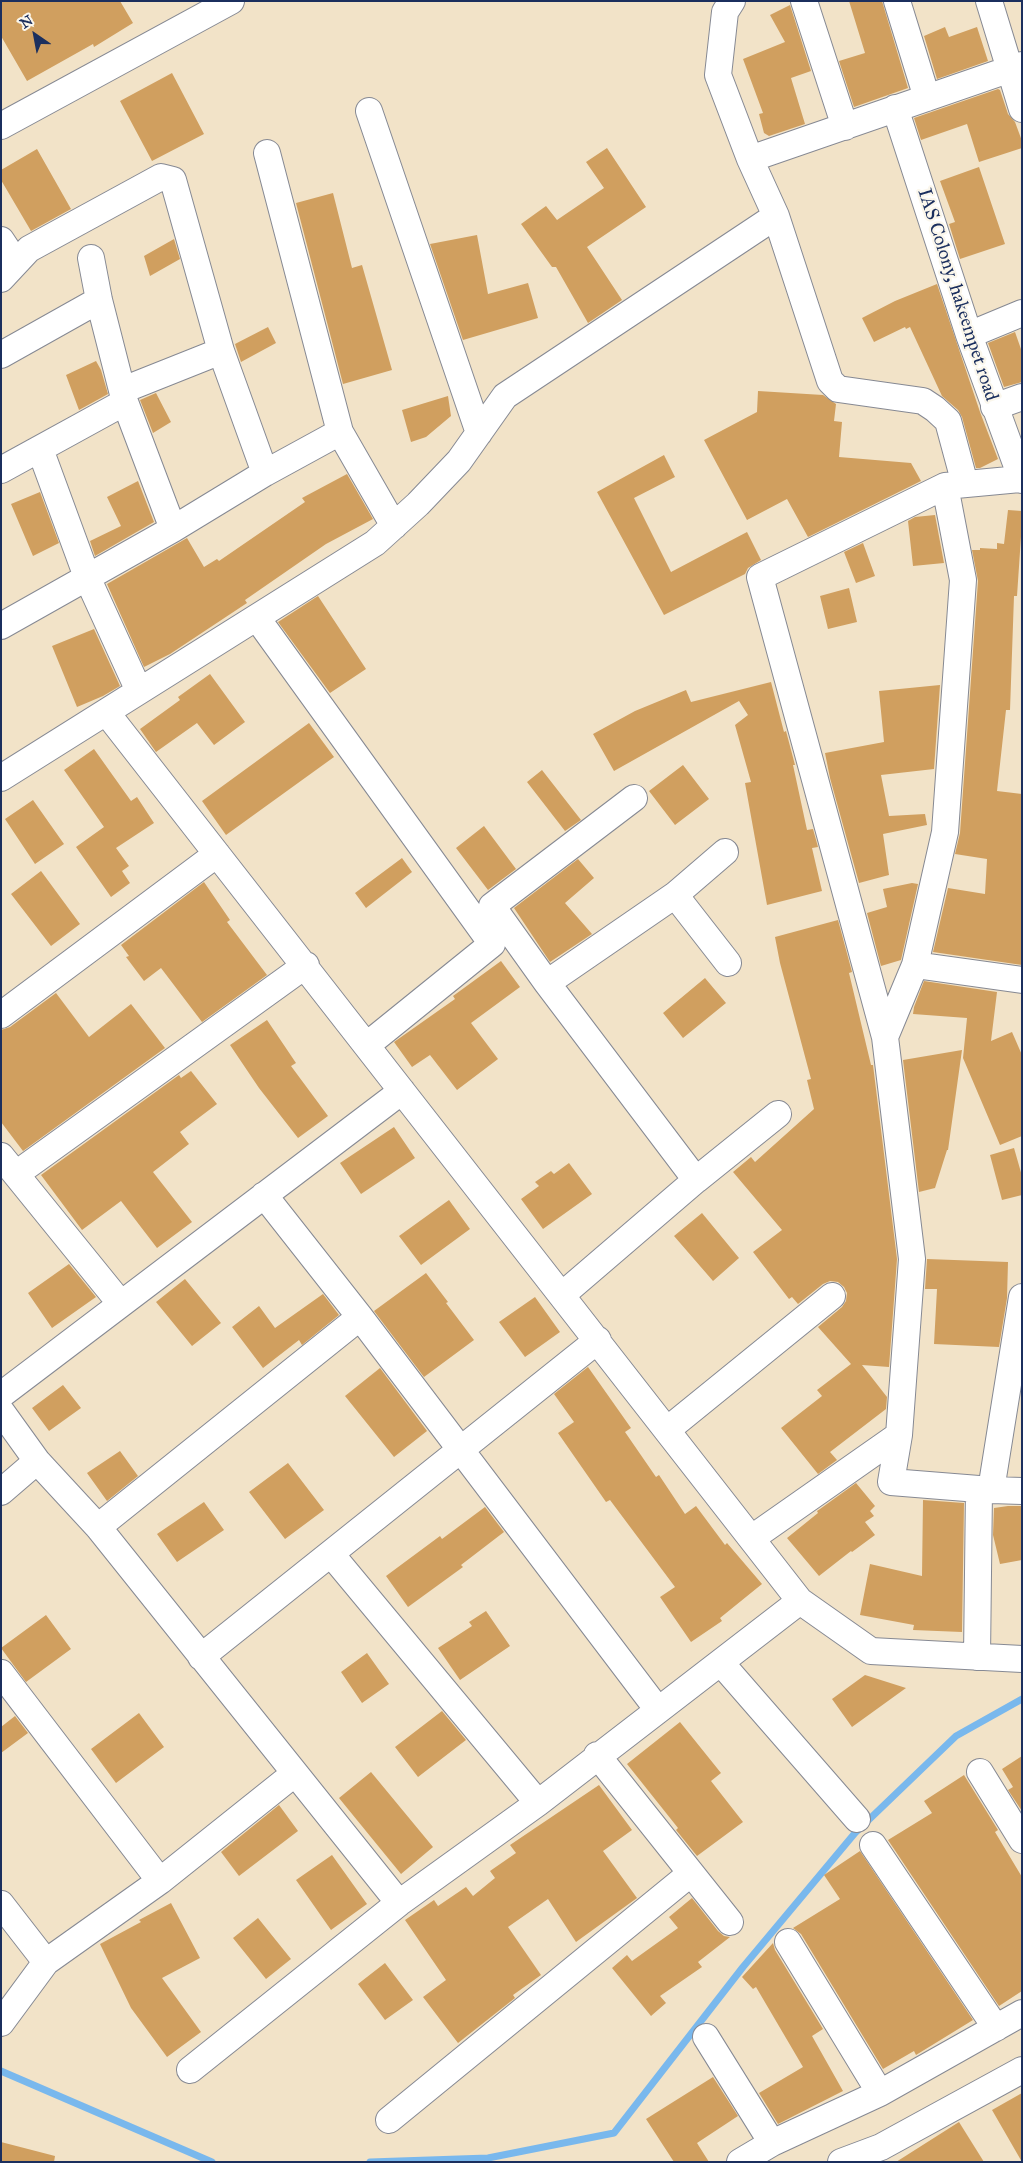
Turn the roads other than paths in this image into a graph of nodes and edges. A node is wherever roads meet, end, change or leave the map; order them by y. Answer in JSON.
{"nodes":[{"id":1,"x":231,"y":1,"type":"edge"},
{"id":2,"x":732,"y":1,"type":"edge"},
{"id":3,"x":804,"y":1,"type":"edge"},
{"id":4,"x":897,"y":1,"type":"edge"},
{"id":5,"x":989,"y":1,"type":"edge"},
{"id":6,"x":1015,"y":67,"type":"edge"},
{"id":7,"x":927,"y":98,"type":"junction"},
{"id":8,"x":895,"y":108,"type":"junction"},
{"id":9,"x":1022,"y":109,"type":"edge"},
{"id":10,"x":369,"y":111,"type":"dead end"},
{"id":11,"x":1,"y":126,"type":"edge"},
{"id":12,"x":845,"y":127,"type":"junction"},
{"id":13,"x":267,"y":152,"type":"dead end"},
{"id":14,"x":750,"y":159,"type":"junction"},
{"id":15,"x":776,"y":216,"type":"junction"},
{"id":16,"x":92,"y":258,"type":"dead end"},
{"id":17,"x":1,"y":280,"type":"edge"},
{"id":18,"x":99,"y":300,"type":"junction"},
{"id":19,"x":1022,"y":313,"type":"edge"},
{"id":20,"x":969,"y":336,"type":"junction"},
{"id":21,"x":221,"y":351,"type":"junction"},
{"id":22,"x":1,"y":355,"type":"edge"},
{"id":23,"x":124,"y":396,"type":"junction"},
{"id":24,"x":1022,"y":397,"type":"edge"},
{"id":25,"x":994,"y":407,"type":"junction"},
{"id":26,"x":340,"y":432,"type":"junction"},
{"id":27,"x":479,"y":433,"type":"junction"},
{"id":28,"x":40,"y":448,"type":"junction"},
{"id":29,"x":1,"y":470,"type":"edge"},
{"id":30,"x":265,"y":473,"type":"junction"},
{"id":31,"x":1021,"y":480,"type":"edge"},
{"id":32,"x":955,"y":485,"type":"junction"},
{"id":33,"x":394,"y":526,"type":"junction"},
{"id":34,"x":173,"y":529,"type":"junction"},
{"id":35,"x":87,"y":577,"type":"junction"},
{"id":36,"x":257,"y":618,"type":"junction"},
{"id":37,"x":2,"y":624,"type":"edge"},
{"id":38,"x":139,"y":691,"type":"junction"},
{"id":39,"x":106,"y":712,"type":"junction"},
{"id":40,"x":1,"y":778,"type":"edge"},
{"id":41,"x":634,"y":798,"type":"dead end"},
{"id":42,"x":725,"y":852,"type":"dead end"},
{"id":43,"x":217,"y":854,"type":"junction"},
{"id":44,"x":675,"y":895,"type":"junction"},
{"id":45,"x":492,"y":906,"type":"junction"},
{"id":46,"x":492,"y":944,"type":"junction"},
{"id":47,"x":728,"y":963,"type":"dead end"},
{"id":48,"x":306,"y":965,"type":"junction"},
{"id":49,"x":915,"y":965,"type":"junction"},
{"id":50,"x":1022,"y":980,"type":"edge"},
{"id":51,"x":547,"y":983,"type":"junction"},
{"id":52,"x":1,"y":1014,"type":"edge"},
{"id":53,"x":885,"y":1037,"type":"junction"},
{"id":54,"x":367,"y":1045,"type":"junction"},
{"id":55,"x":402,"y":1091,"type":"junction"},
{"id":56,"x":778,"y":1114,"type":"dead end"},
{"id":57,"x":9,"y":1165,"type":"edge"},
{"id":58,"x":696,"y":1180,"type":"junction"},
{"id":59,"x":264,"y":1195,"type":"junction"},
{"id":60,"x":562,"y":1295,"type":"junction"},
{"id":61,"x":832,"y":1296,"type":"dead end"},
{"id":62,"x":1022,"y":1297,"type":"edge"},
{"id":63,"x":121,"y":1304,"type":"junction"},
{"id":64,"x":360,"y":1317,"type":"junction"},
{"id":65,"x":598,"y":1340,"type":"junction"},
{"id":66,"x":1,"y":1395,"type":"edge"},
{"id":67,"x":1,"y":1411,"type":"edge"},
{"id":68,"x":667,"y":1430,"type":"junction"},
{"id":69,"x":899,"y":1435,"type":"junction"},
{"id":70,"x":461,"y":1451,"type":"junction"},
{"id":71,"x":37,"y":1461,"type":"junction"},
{"id":72,"x":985,"y":1490,"type":"junction"},
{"id":73,"x":1022,"y":1491,"type":"edge"},
{"id":74,"x":1,"y":1492,"type":"edge"},
{"id":75,"x":98,"y":1527,"type":"junction"},
{"id":76,"x":752,"y":1538,"type":"junction"},
{"id":77,"x":331,"y":1554,"type":"junction"},
{"id":78,"x":800,"y":1601,"type":"junction"},
{"id":79,"x":201,"y":1657,"type":"junction"},
{"id":80,"x":977,"y":1657,"type":"junction"},
{"id":81,"x":1022,"y":1659,"type":"edge"},
{"id":82,"x":721,"y":1663,"type":"junction"},
{"id":83,"x":1,"y":1673,"type":"edge"},
{"id":84,"x":658,"y":1710,"type":"junction"},
{"id":85,"x":597,"y":1755,"type":"junction"},
{"id":86,"x":980,"y":1772,"type":"dead end"},
{"id":87,"x":294,"y":1774,"type":"junction"},
{"id":88,"x":538,"y":1803,"type":"junction"},
{"id":89,"x":857,"y":1819,"type":"dead end"},
{"id":90,"x":1022,"y":1840,"type":"edge"},
{"id":91,"x":873,"y":1845,"type":"dead end"},
{"id":92,"x":690,"y":1874,"type":"junction"},
{"id":93,"x":160,"y":1881,"type":"junction"},
{"id":94,"x":399,"y":1903,"type":"junction"},
{"id":95,"x":1,"y":1904,"type":"edge"},
{"id":96,"x":730,"y":1922,"type":"dead end"},
{"id":97,"x":788,"y":1942,"type":"dead end"},
{"id":98,"x":46,"y":1962,"type":"junction"},
{"id":99,"x":1022,"y":2013,"type":"edge"},
{"id":100,"x":1,"y":2023,"type":"edge"},
{"id":101,"x":996,"y":2028,"type":"junction"},
{"id":102,"x":706,"y":2037,"type":"dead end"},
{"id":103,"x":190,"y":2070,"type":"dead end"},
{"id":104,"x":1021,"y":2071,"type":"edge"},
{"id":105,"x":880,"y":2093,"type":"junction"},
{"id":106,"x":389,"y":2120,"type":"dead end"},
{"id":107,"x":772,"y":2142,"type":"junction"},
{"id":108,"x":885,"y":2154,"type":"edge"},
{"id":109,"x":740,"y":2162,"type":"edge"},
{"id":110,"x":842,"y":2162,"type":"edge"}],
"edges":[{"from":1,"to":11,"type":"street"},
{"from":2,"to":14,"type":"street"},
{"from":3,"to":12,"type":"street"},
{"from":4,"to":7,"type":"street"},
{"from":5,"to":6,"type":"street"},
{"from":6,"to":7,"type":"street"},
{"from":6,"to":9,"type":"street"},
{"from":7,"to":8,"type":"street"},
{"from":8,"to":12,"type":"street"},
{"from":8,"to":20,"type":"street","name":"IAS Colony, hakeempet road"},
{"from":10,"to":27,"type":"street"},
{"from":12,"to":14,"type":"street"},
{"from":13,"to":26,"type":"street"},
{"from":14,"to":15,"type":"street"},
{"from":15,"to":27,"type":"street"},
{"from":15,"to":32,"type":"street"},
{"from":16,"to":18,"type":"street"},
{"from":17,"to":21,"type":"street"},
{"from":18,"to":22,"type":"street"},
{"from":18,"to":23,"type":"street"},
{"from":19,"to":20,"type":"street"},
{"from":20,"to":25,"type":"street","name":"IAS Colony, hakeempet road"},
{"from":21,"to":23,"type":"street"},
{"from":21,"to":30,"type":"street"},
{"from":23,"to":28,"type":"street"},
{"from":23,"to":34,"type":"street"},
{"from":24,"to":25,"type":"street"},
{"from":25,"to":31,"type":"street","name":"IAS Colony, hakeempet road"},
{"from":26,"to":30,"type":"street"},
{"from":26,"to":33,"type":"street"},
{"from":27,"to":33,"type":"street"},
{"from":28,"to":29,"type":"street"},
{"from":28,"to":35,"type":"street"},
{"from":30,"to":34,"type":"street"},
{"from":31,"to":32,"type":"street"},
{"from":32,"to":49,"type":"street"},
{"from":32,"to":53,"type":"street"},
{"from":33,"to":36,"type":"street"},
{"from":34,"to":35,"type":"street"},
{"from":35,"to":37,"type":"street"},
{"from":35,"to":38,"type":"street"},
{"from":36,"to":38,"type":"street"},
{"from":36,"to":46,"type":"street"},
{"from":38,"to":39,"type":"street"},
{"from":39,"to":40,"type":"street"},
{"from":39,"to":43,"type":"street"},
{"from":41,"to":45,"type":"street"},
{"from":42,"to":44,"type":"street"},
{"from":43,"to":48,"type":"street"},
{"from":43,"to":52,"type":"street"},
{"from":44,"to":47,"type":"street"},
{"from":44,"to":51,"type":"street"},
{"from":45,"to":46,"type":"street"},
{"from":45,"to":51,"type":"street"},
{"from":46,"to":54,"type":"street"},
{"from":48,"to":54,"type":"street"},
{"from":48,"to":57,"type":"street"},
{"from":49,"to":50,"type":"street"},
{"from":49,"to":53,"type":"street"},
{"from":51,"to":58,"type":"street"},
{"from":53,"to":69,"type":"street"},
{"from":54,"to":55,"type":"street"},
{"from":55,"to":59,"type":"street"},
{"from":55,"to":60,"type":"street"},
{"from":56,"to":58,"type":"street"},
{"from":57,"to":63,"type":"street"},
{"from":58,"to":60,"type":"street"},
{"from":59,"to":63,"type":"street"},
{"from":59,"to":64,"type":"street"},
{"from":60,"to":65,"type":"street"},
{"from":61,"to":68,"type":"street"},
{"from":62,"to":72,"type":"street"},
{"from":63,"to":66,"type":"street"},
{"from":64,"to":70,"type":"street"},
{"from":64,"to":75,"type":"street"},
{"from":65,"to":68,"type":"street"},
{"from":65,"to":70,"type":"street"},
{"from":67,"to":71,"type":"street"},
{"from":68,"to":76,"type":"street"},
{"from":69,"to":72,"type":"street"},
{"from":69,"to":76,"type":"street"},
{"from":70,"to":77,"type":"street"},
{"from":70,"to":84,"type":"street"},
{"from":71,"to":74,"type":"street"},
{"from":71,"to":75,"type":"street"},
{"from":72,"to":73,"type":"street"},
{"from":72,"to":80,"type":"street"},
{"from":75,"to":79,"type":"street"},
{"from":76,"to":78,"type":"street"},
{"from":77,"to":79,"type":"street"},
{"from":77,"to":88,"type":"street"},
{"from":78,"to":80,"type":"street"},
{"from":78,"to":82,"type":"street"},
{"from":79,"to":87,"type":"street"},
{"from":80,"to":81,"type":"street"},
{"from":82,"to":84,"type":"street"},
{"from":82,"to":89,"type":"street"},
{"from":83,"to":93,"type":"street"},
{"from":84,"to":85,"type":"street"},
{"from":85,"to":88,"type":"street"},
{"from":85,"to":92,"type":"street"},
{"from":86,"to":90,"type":"street"},
{"from":87,"to":93,"type":"street"},
{"from":87,"to":94,"type":"street"},
{"from":88,"to":94,"type":"street"},
{"from":91,"to":101,"type":"street"},
{"from":92,"to":96,"type":"street"},
{"from":92,"to":106,"type":"street"},
{"from":93,"to":98,"type":"street"},
{"from":94,"to":103,"type":"street"},
{"from":95,"to":98,"type":"street"},
{"from":97,"to":105,"type":"street"},
{"from":98,"to":100,"type":"street"},
{"from":99,"to":101,"type":"street"},
{"from":101,"to":105,"type":"street"},
{"from":102,"to":107,"type":"street"},
{"from":104,"to":108,"type":"street"},
{"from":105,"to":107,"type":"street"},
{"from":107,"to":109,"type":"street"},
{"from":108,"to":110,"type":"street"}]}
